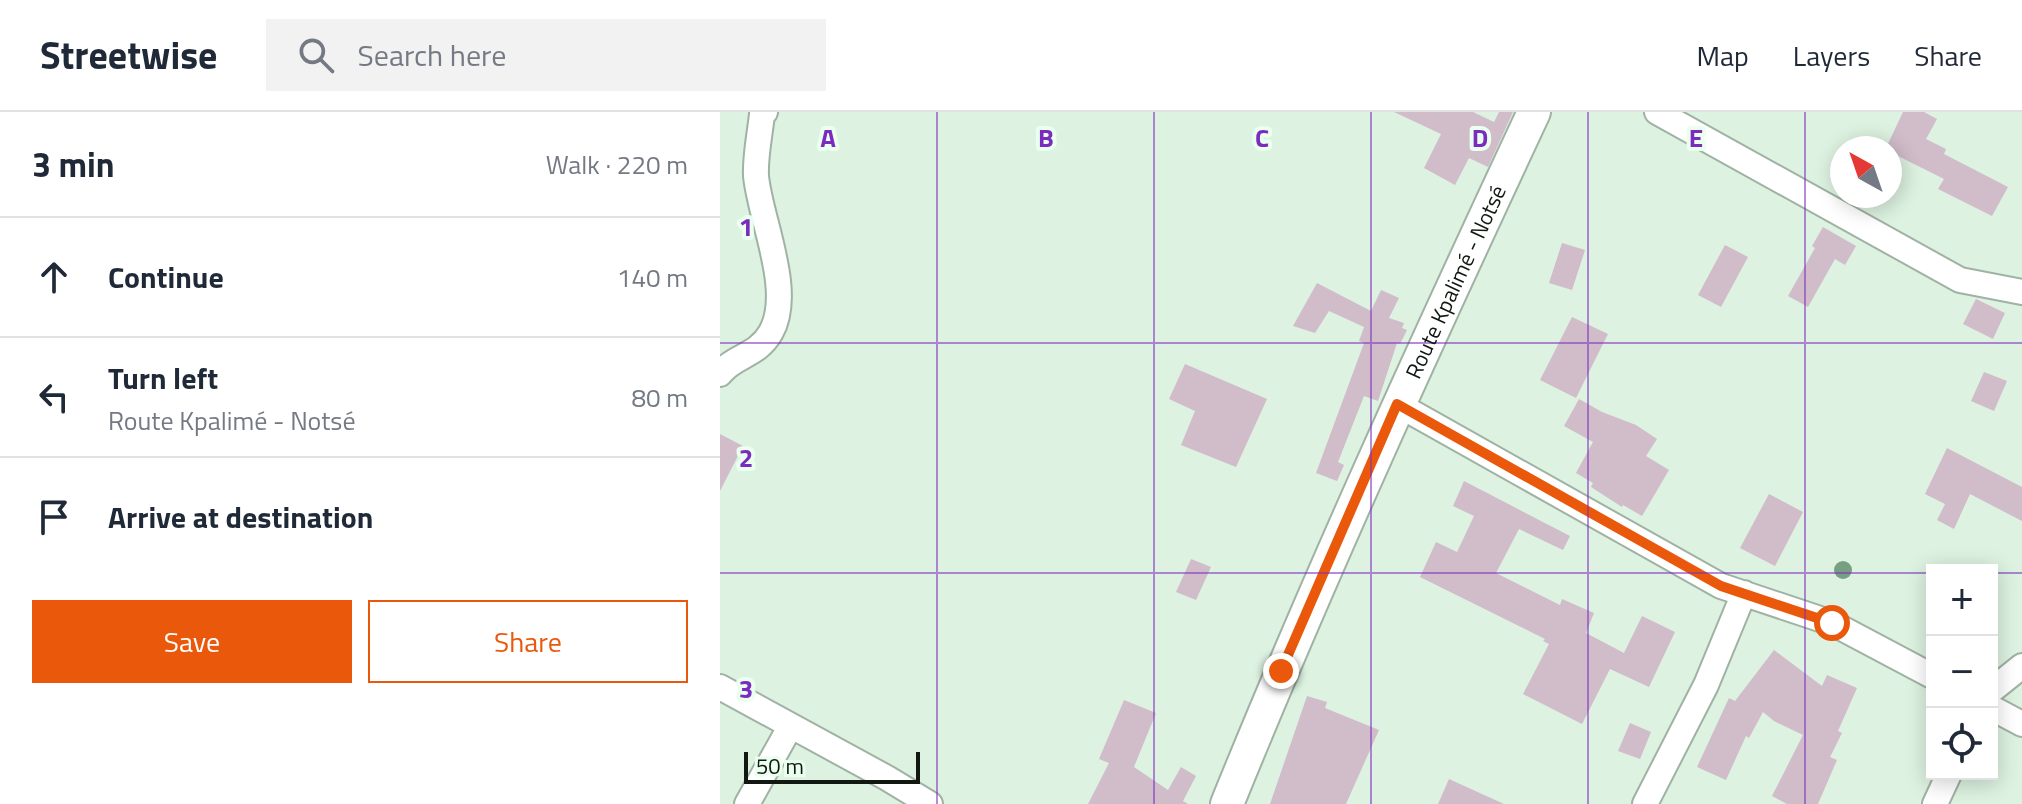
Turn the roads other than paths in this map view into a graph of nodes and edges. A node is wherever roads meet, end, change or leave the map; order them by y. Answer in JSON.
{"nodes":[{"id":1,"x":765,"y":112,"type":"edge"},
{"id":2,"x":1534,"y":112,"type":"edge"},
{"id":3,"x":1657,"y":112,"type":"edge"},
{"id":4,"x":2022,"y":292,"type":"edge"},
{"id":5,"x":720,"y":374,"type":"edge"},
{"id":6,"x":1397,"y":404,"type":"junction"},
{"id":7,"x":1744,"y":593,"type":"junction"},
{"id":8,"x":2022,"y":666,"type":"edge"},
{"id":9,"x":1926,"y":673,"type":"edge"},
{"id":10,"x":1998,"y":685,"type":"edge"},
{"id":11,"x":720,"y":687,"type":"edge"},
{"id":12,"x":1998,"y":711,"type":"edge"},
{"id":13,"x":2022,"y":724,"type":"edge"},
{"id":14,"x":790,"y":727,"type":"junction"},
{"id":15,"x":1946,"y":780,"type":"edge"},
{"id":16,"x":747,"y":804,"type":"edge"},
{"id":17,"x":930,"y":804,"type":"edge"},
{"id":18,"x":1227,"y":804,"type":"edge"},
{"id":19,"x":1645,"y":804,"type":"edge"},
{"id":20,"x":1935,"y":804,"type":"edge"}],
"edges":[{"from":1,"to":5,"type":"street"},
{"from":2,"to":6,"type":"main road","name":"Route Kpalimé - Notsé"},
{"from":3,"to":4,"type":"street"},
{"from":6,"to":7,"type":"street"},
{"from":6,"to":18,"type":"main road","name":"Route Kpalimé - Notsé"},
{"from":7,"to":9,"type":"street"},
{"from":7,"to":19,"type":"street"},
{"from":8,"to":10,"type":"street"},
{"from":11,"to":14,"type":"street"},
{"from":12,"to":13,"type":"street"},
{"from":14,"to":16,"type":"street"},
{"from":14,"to":17,"type":"street"},
{"from":15,"to":20,"type":"street"}]}
